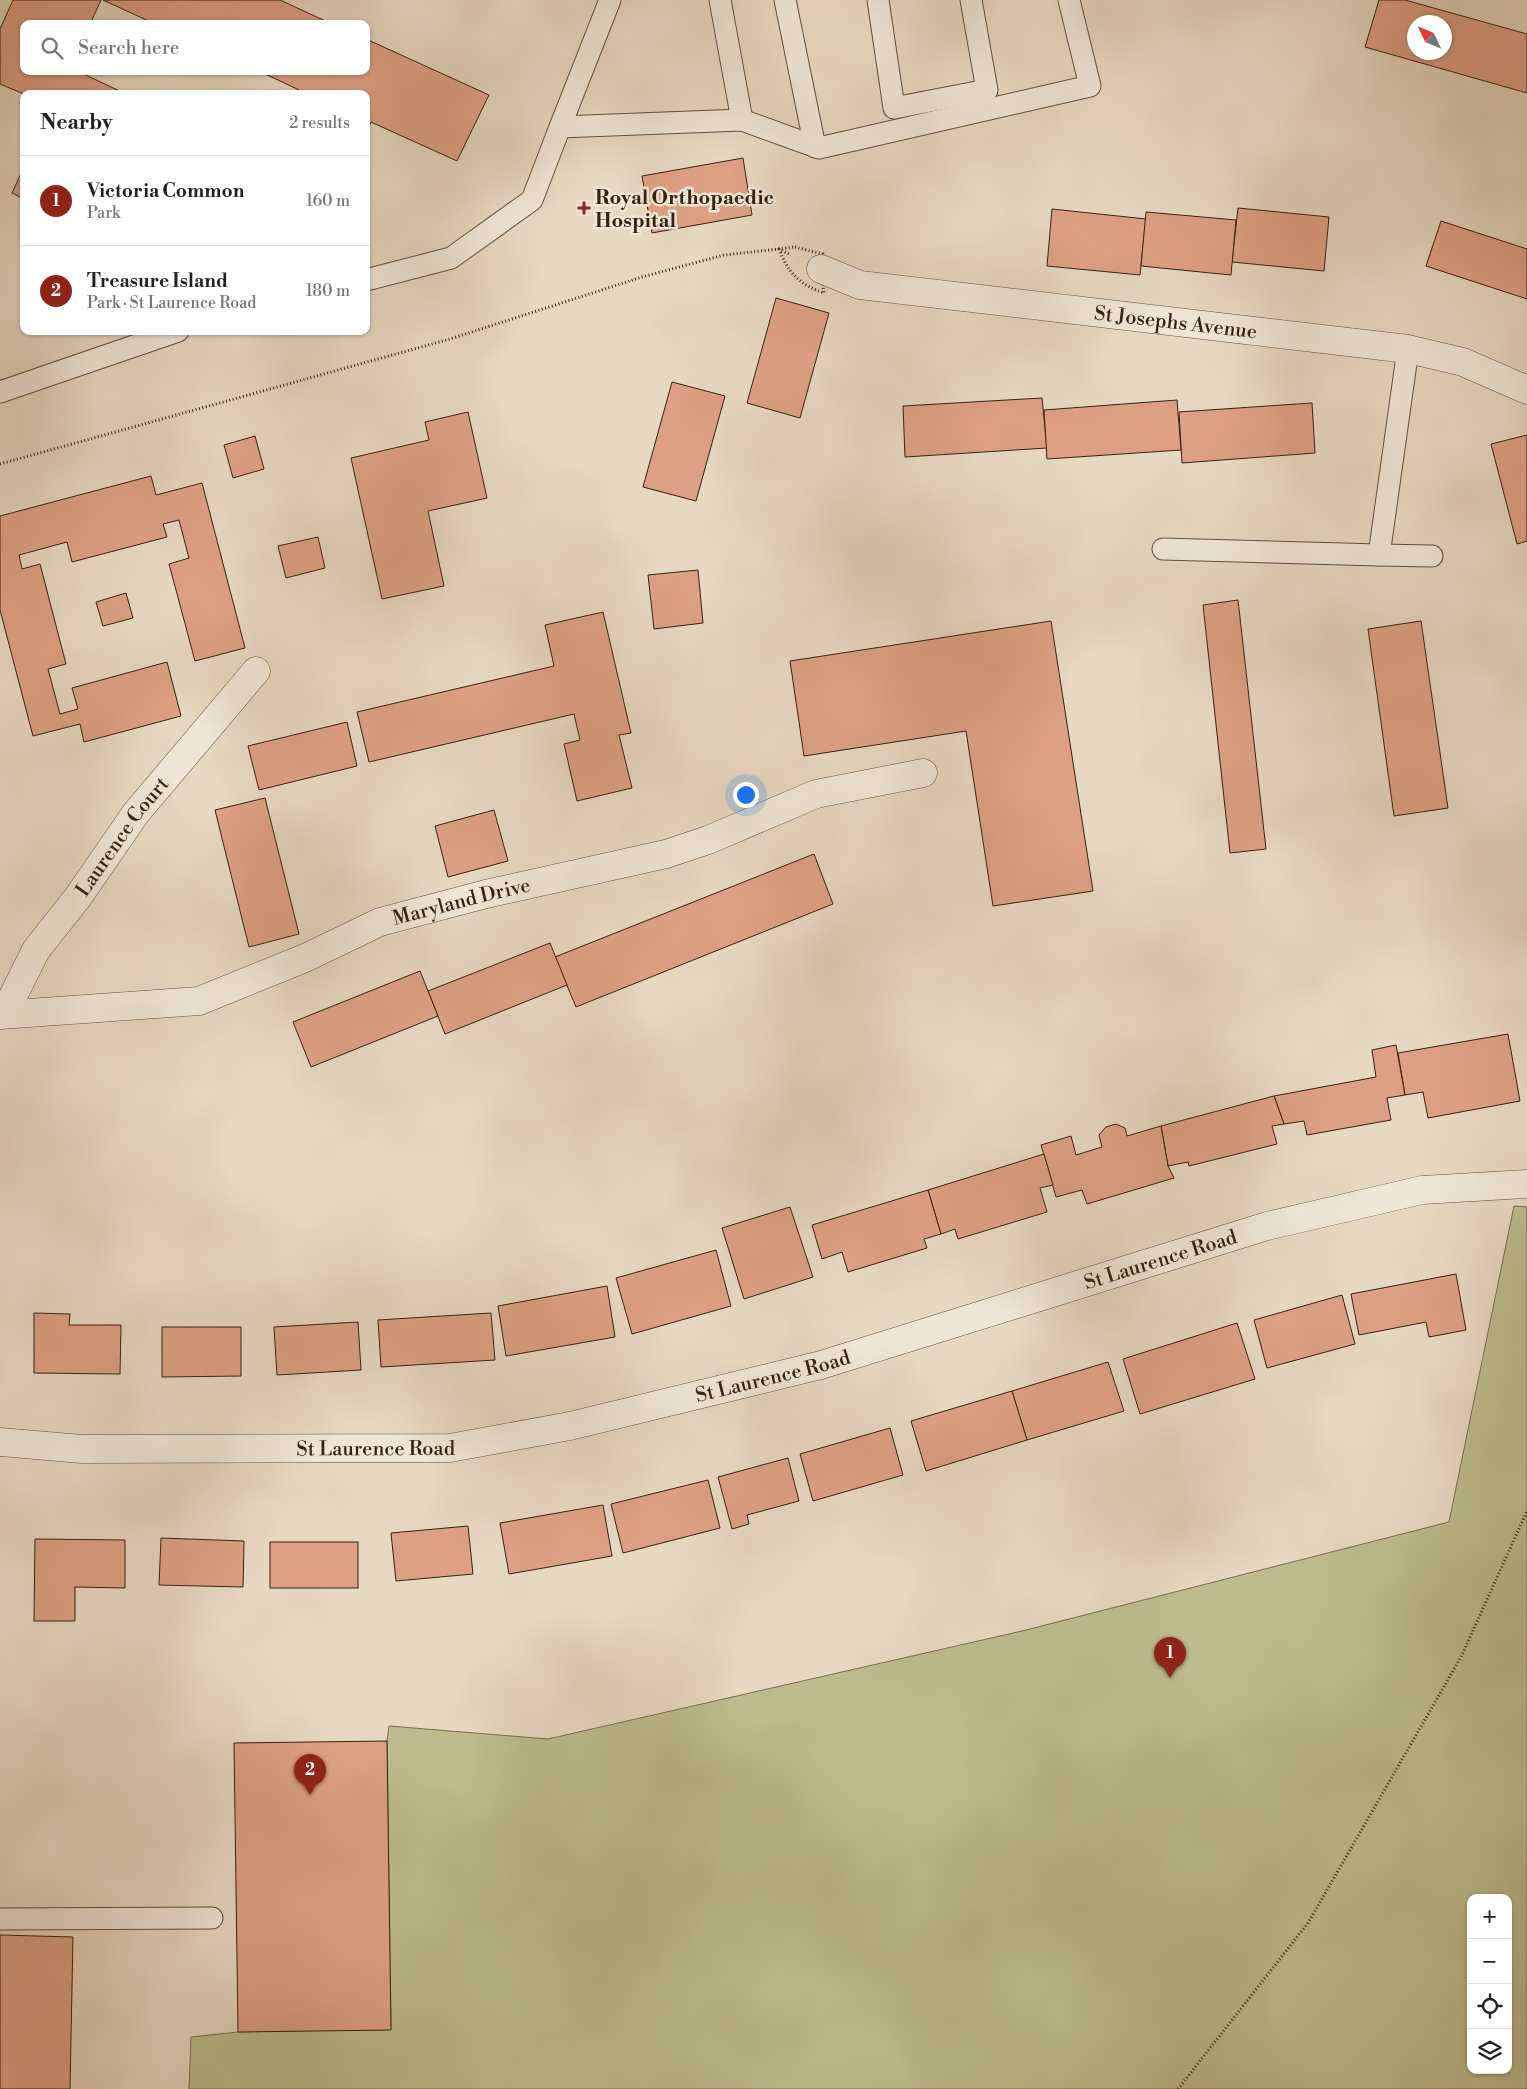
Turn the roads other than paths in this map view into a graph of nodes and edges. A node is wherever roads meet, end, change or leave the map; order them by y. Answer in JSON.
{"nodes":[{"id":1,"x":610,"y":0,"type":"edge"},
{"id":2,"x":720,"y":0,"type":"edge"},
{"id":3,"x":785,"y":0,"type":"edge"},
{"id":4,"x":878,"y":0,"type":"edge"},
{"id":5,"x":971,"y":0,"type":"edge"},
{"id":6,"x":1069,"y":0,"type":"edge"},
{"id":7,"x":894,"y":108,"type":"junction"},
{"id":8,"x":742,"y":120,"type":"junction"},
{"id":9,"x":560,"y":127,"type":"junction"},
{"id":10,"x":898,"y":130,"type":"junction"},
{"id":11,"x":815,"y":147,"type":"junction"},
{"id":12,"x":817,"y":268,"type":"dead end"},
{"id":13,"x":370,"y":279,"type":"edge"},
{"id":14,"x":166,"y":335,"type":"edge"},
{"id":15,"x":1408,"y":349,"type":"junction"},
{"id":16,"x":1527,"y":390,"type":"edge"},
{"id":17,"x":0,"y":392,"type":"edge"},
{"id":18,"x":1163,"y":549,"type":"dead end"},
{"id":19,"x":1379,"y":555,"type":"junction"},
{"id":20,"x":1432,"y":556,"type":"dead end"},
{"id":21,"x":256,"y":670,"type":"dead end"},
{"id":22,"x":923,"y":773,"type":"dead end"},
{"id":23,"x":2,"y":1015,"type":"edge"},
{"id":24,"x":1527,"y":1184,"type":"edge"},
{"id":25,"x":0,"y":1442,"type":"edge"},
{"id":26,"x":212,"y":1918,"type":"dead end"},
{"id":27,"x":0,"y":1920,"type":"edge"}],
"edges":[{"from":1,"to":9,"type":"lane"},
{"from":2,"to":8,"type":"lane"},
{"from":3,"to":11,"type":"lane"},
{"from":4,"to":7,"type":"lane"},
{"from":5,"to":7,"type":"lane"},
{"from":6,"to":10,"type":"lane"},
{"from":7,"to":10,"type":"lane"},
{"from":8,"to":9,"type":"lane"},
{"from":8,"to":11,"type":"lane"},
{"from":9,"to":13,"type":"lane"},
{"from":10,"to":11,"type":"lane"},
{"from":12,"to":15,"type":"street","name":"St Josephs Avenue"},
{"from":14,"to":17,"type":"lane"},
{"from":15,"to":16,"type":"street","name":"St Josephs Avenue"},
{"from":15,"to":19,"type":"lane"},
{"from":18,"to":19,"type":"lane"},
{"from":19,"to":20,"type":"lane"},
{"from":21,"to":23,"type":"street","name":"Laurence Court"},
{"from":22,"to":23,"type":"street","name":"Maryland Drive"},
{"from":24,"to":25,"type":"street","name":"St Laurence Road"},
{"from":26,"to":27,"type":"lane"}]}
